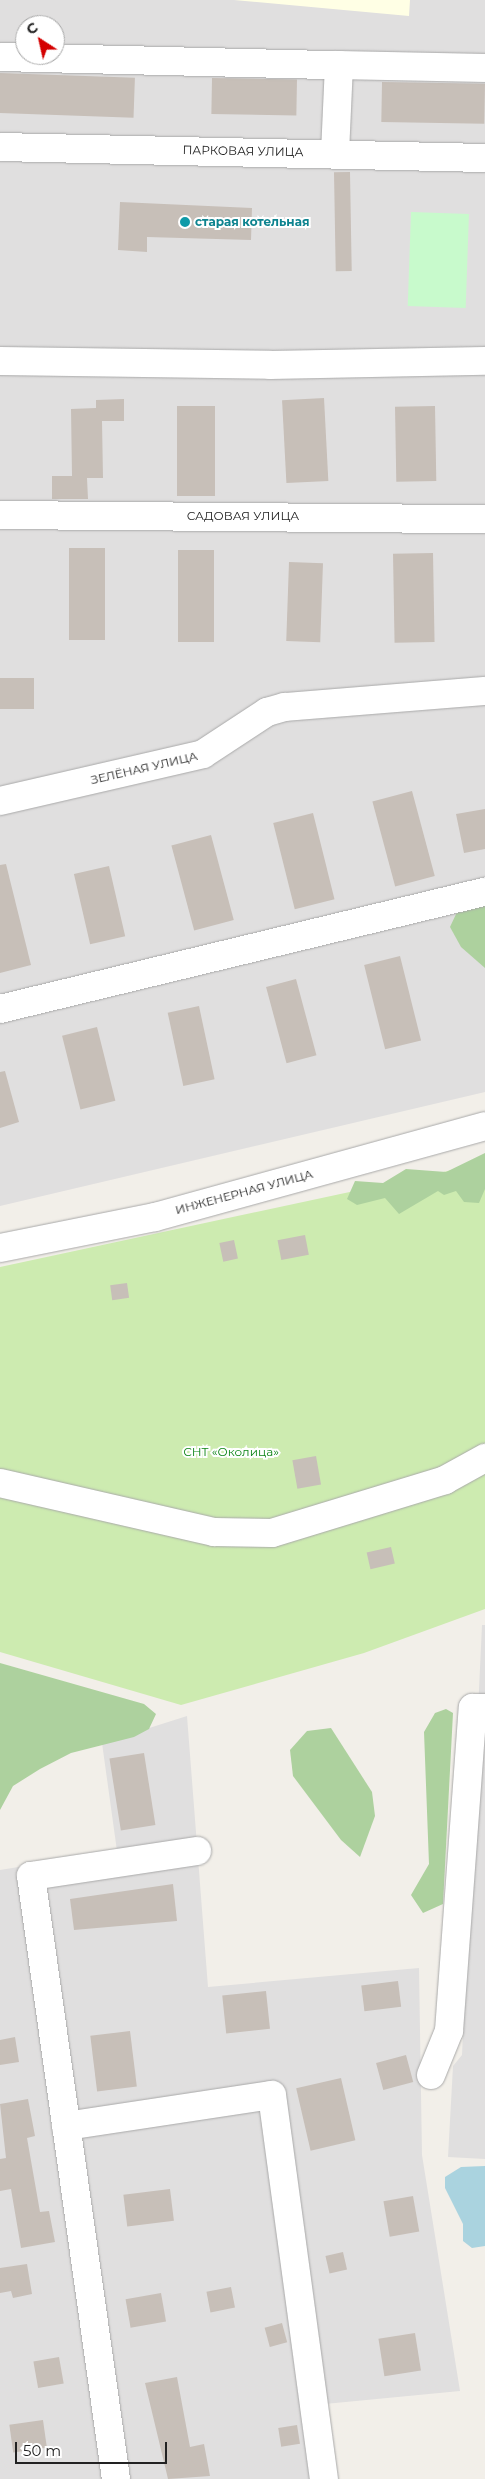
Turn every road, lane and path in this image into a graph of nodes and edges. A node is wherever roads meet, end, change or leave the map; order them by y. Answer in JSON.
{"nodes":[{"id":1,"x":0,"y":57,"type":"edge"},
{"id":2,"x":339,"y":65,"type":"junction"},
{"id":3,"x":485,"y":68,"type":"edge"},
{"id":4,"x":0,"y":147,"type":"edge"},
{"id":5,"x":335,"y":153,"type":"junction"},
{"id":6,"x":485,"y":158,"type":"edge"},
{"id":7,"x":0,"y":361,"type":"edge"},
{"id":8,"x":485,"y":361,"type":"edge"},
{"id":9,"x":0,"y":515,"type":"edge"},
{"id":10,"x":485,"y":519,"type":"edge"},
{"id":11,"x":485,"y":691,"type":"edge"},
{"id":12,"x":0,"y":801,"type":"edge"},
{"id":13,"x":485,"y":892,"type":"edge"},
{"id":14,"x":0,"y":1009,"type":"edge"},
{"id":15,"x":485,"y":1126,"type":"edge"},
{"id":16,"x":0,"y":1248,"type":"edge"},
{"id":17,"x":485,"y":1458,"type":"edge"},
{"id":18,"x":0,"y":1484,"type":"edge"},
{"id":19,"x":485,"y":1708,"type":"edge"},
{"id":20,"x":197,"y":1851,"type":"dead end"},
{"id":21,"x":431,"y":2074,"type":"dead end"},
{"id":22,"x":66,"y":2126,"type":"junction"},
{"id":23,"x":116,"y":2479,"type":"edge"},
{"id":24,"x":324,"y":2479,"type":"edge"}],
"edges":[{"from":1,"to":2,"type":"street"},
{"from":2,"to":3,"type":"street"},
{"from":2,"to":5,"type":"street"},
{"from":4,"to":5,"type":"street","name":"ПАРКОВАЯ УЛИЦА"},
{"from":5,"to":6,"type":"street","name":"ПАРКОВАЯ УЛИЦА"},
{"from":7,"to":8,"type":"street"},
{"from":9,"to":10,"type":"street","name":"САДОВАЯ УЛИЦА"},
{"from":11,"to":12,"type":"street","name":"ЗЕЛЁНАЯ УЛИЦА"},
{"from":13,"to":14,"type":"street"},
{"from":15,"to":16,"type":"street","name":"ИНЖЕНЕРНАЯ УЛИЦА"},
{"from":17,"to":18,"type":"street"},
{"from":19,"to":21,"type":"street"},
{"from":20,"to":22,"type":"street"},
{"from":22,"to":23,"type":"street"},
{"from":22,"to":24,"type":"street"}]}
